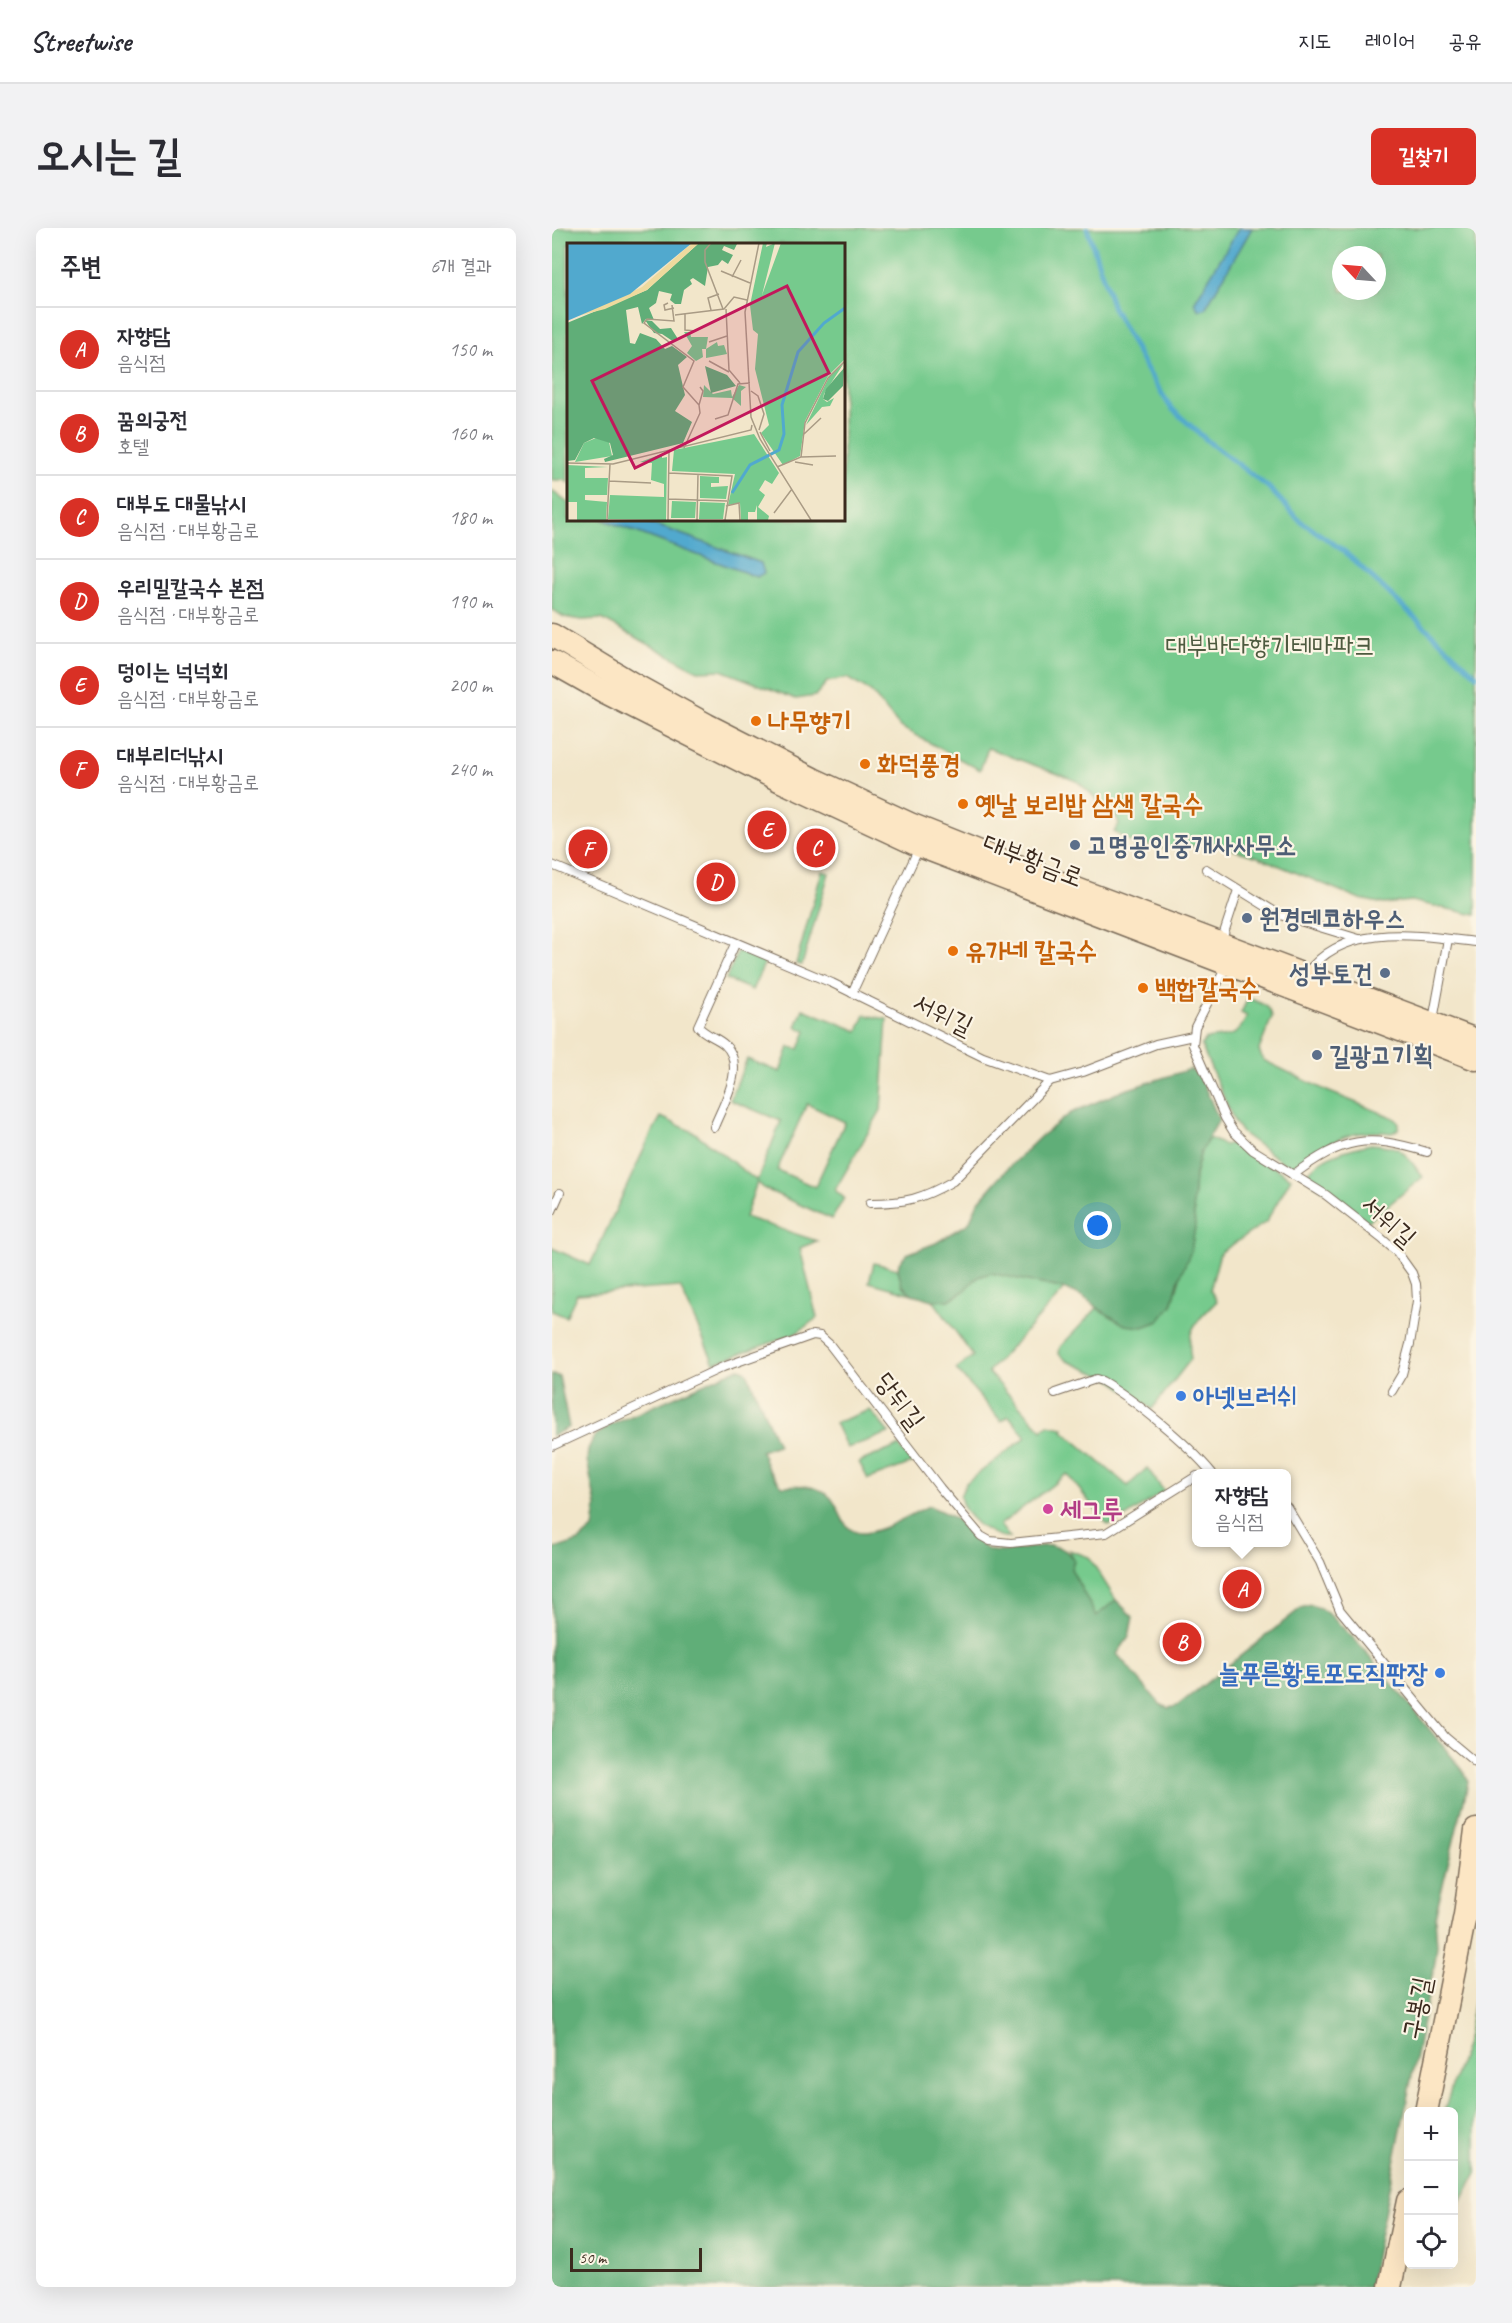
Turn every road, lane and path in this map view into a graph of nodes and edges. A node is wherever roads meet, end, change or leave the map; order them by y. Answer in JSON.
{"nodes":[{"id":1,"x":552,"y":634,"type":"edge"},
{"id":2,"x":552,"y":662,"type":"edge"},
{"id":3,"x":920,"y":846,"type":"junction"},
{"id":4,"x":552,"y":865,"type":"edge"},
{"id":5,"x":1206,"y":868,"type":"dead end"},
{"id":6,"x":1238,"y":890,"type":"junction"},
{"id":7,"x":1360,"y":939,"type":"junction"},
{"id":8,"x":1448,"y":939,"type":"junction"},
{"id":9,"x":1476,"y":942,"type":"edge"},
{"id":10,"x":735,"y":944,"type":"junction"},
{"id":11,"x":1227,"y":952,"type":"junction"},
{"id":12,"x":1304,"y":976,"type":"junction"},
{"id":13,"x":852,"y":993,"type":"junction"},
{"id":14,"x":1432,"y":1025,"type":"junction"},
{"id":15,"x":1193,"y":1036,"type":"junction"},
{"id":16,"x":1476,"y":1040,"type":"edge"},
{"id":17,"x":1476,"y":1059,"type":"edge"},
{"id":18,"x":1050,"y":1081,"type":"junction"},
{"id":19,"x":714,"y":1127,"type":"dead end"},
{"id":20,"x":1427,"y":1152,"type":"dead end"},
{"id":21,"x":1293,"y":1175,"type":"junction"},
{"id":22,"x":561,"y":1193,"type":"dead end"},
{"id":23,"x":870,"y":1203,"type":"dead end"},
{"id":24,"x":552,"y":1211,"type":"edge"},
{"id":25,"x":1392,"y":1391,"type":"dead end"},
{"id":26,"x":1055,"y":1393,"type":"dead end"},
{"id":27,"x":552,"y":1446,"type":"edge"},
{"id":28,"x":1208,"y":1469,"type":"edge"},
{"id":29,"x":1192,"y":1479,"type":"edge"},
{"id":30,"x":1291,"y":1514,"type":"edge"},
{"id":31,"x":1476,"y":1763,"type":"edge"},
{"id":32,"x":1476,"y":1830,"type":"edge"},
{"id":33,"x":1476,"y":1885,"type":"edge"},
{"id":34,"x":1470,"y":1916,"type":"edge"},
{"id":35,"x":1427,"y":2107,"type":"edge"},
{"id":36,"x":1405,"y":2215,"type":"edge"},
{"id":37,"x":1390,"y":2287,"type":"edge"}],
"edges":[{"from":1,"to":11,"type":"main road","name":"대부황금로"},
{"from":2,"to":3,"type":"main road","name":"대부황금로"},
{"from":3,"to":11,"type":"main road","name":"대부황금로"},
{"from":3,"to":13,"type":"lane"},
{"from":4,"to":10,"type":"lane","name":"서위길"},
{"from":5,"to":6,"type":"lane"},
{"from":6,"to":7,"type":"lane"},
{"from":6,"to":11,"type":"lane"},
{"from":7,"to":8,"type":"lane"},
{"from":7,"to":12,"type":"lane"},
{"from":8,"to":9,"type":"lane"},
{"from":8,"to":14,"type":"lane"},
{"from":10,"to":13,"type":"lane","name":"서위길"},
{"from":10,"to":19,"type":"lane"},
{"from":11,"to":12,"type":"main road","name":"대부황금로"},
{"from":11,"to":15,"type":"lane"},
{"from":11,"to":17,"type":"main road","name":"대부황금로"},
{"from":12,"to":14,"type":"main road","name":"대부황금로"},
{"from":13,"to":18,"type":"lane","name":"서위길"},
{"from":14,"to":16,"type":"main road","name":"대부황금로"},
{"from":15,"to":18,"type":"lane"},
{"from":15,"to":21,"type":"lane","name":"서위길"},
{"from":18,"to":23,"type":"lane"},
{"from":20,"to":21,"type":"lane"},
{"from":21,"to":25,"type":"lane","name":"서위길"},
{"from":22,"to":24,"type":"lane"},
{"from":26,"to":28,"type":"lane"},
{"from":27,"to":29,"type":"lane","name":"당뒤길"},
{"from":30,"to":31,"type":"lane"},
{"from":32,"to":34,"type":"main road","name":"구봉길"},
{"from":33,"to":34,"type":"main road","name":"구봉길"},
{"from":34,"to":35,"type":"main road","name":"구봉길"},
{"from":36,"to":37,"type":"main road"}]}
